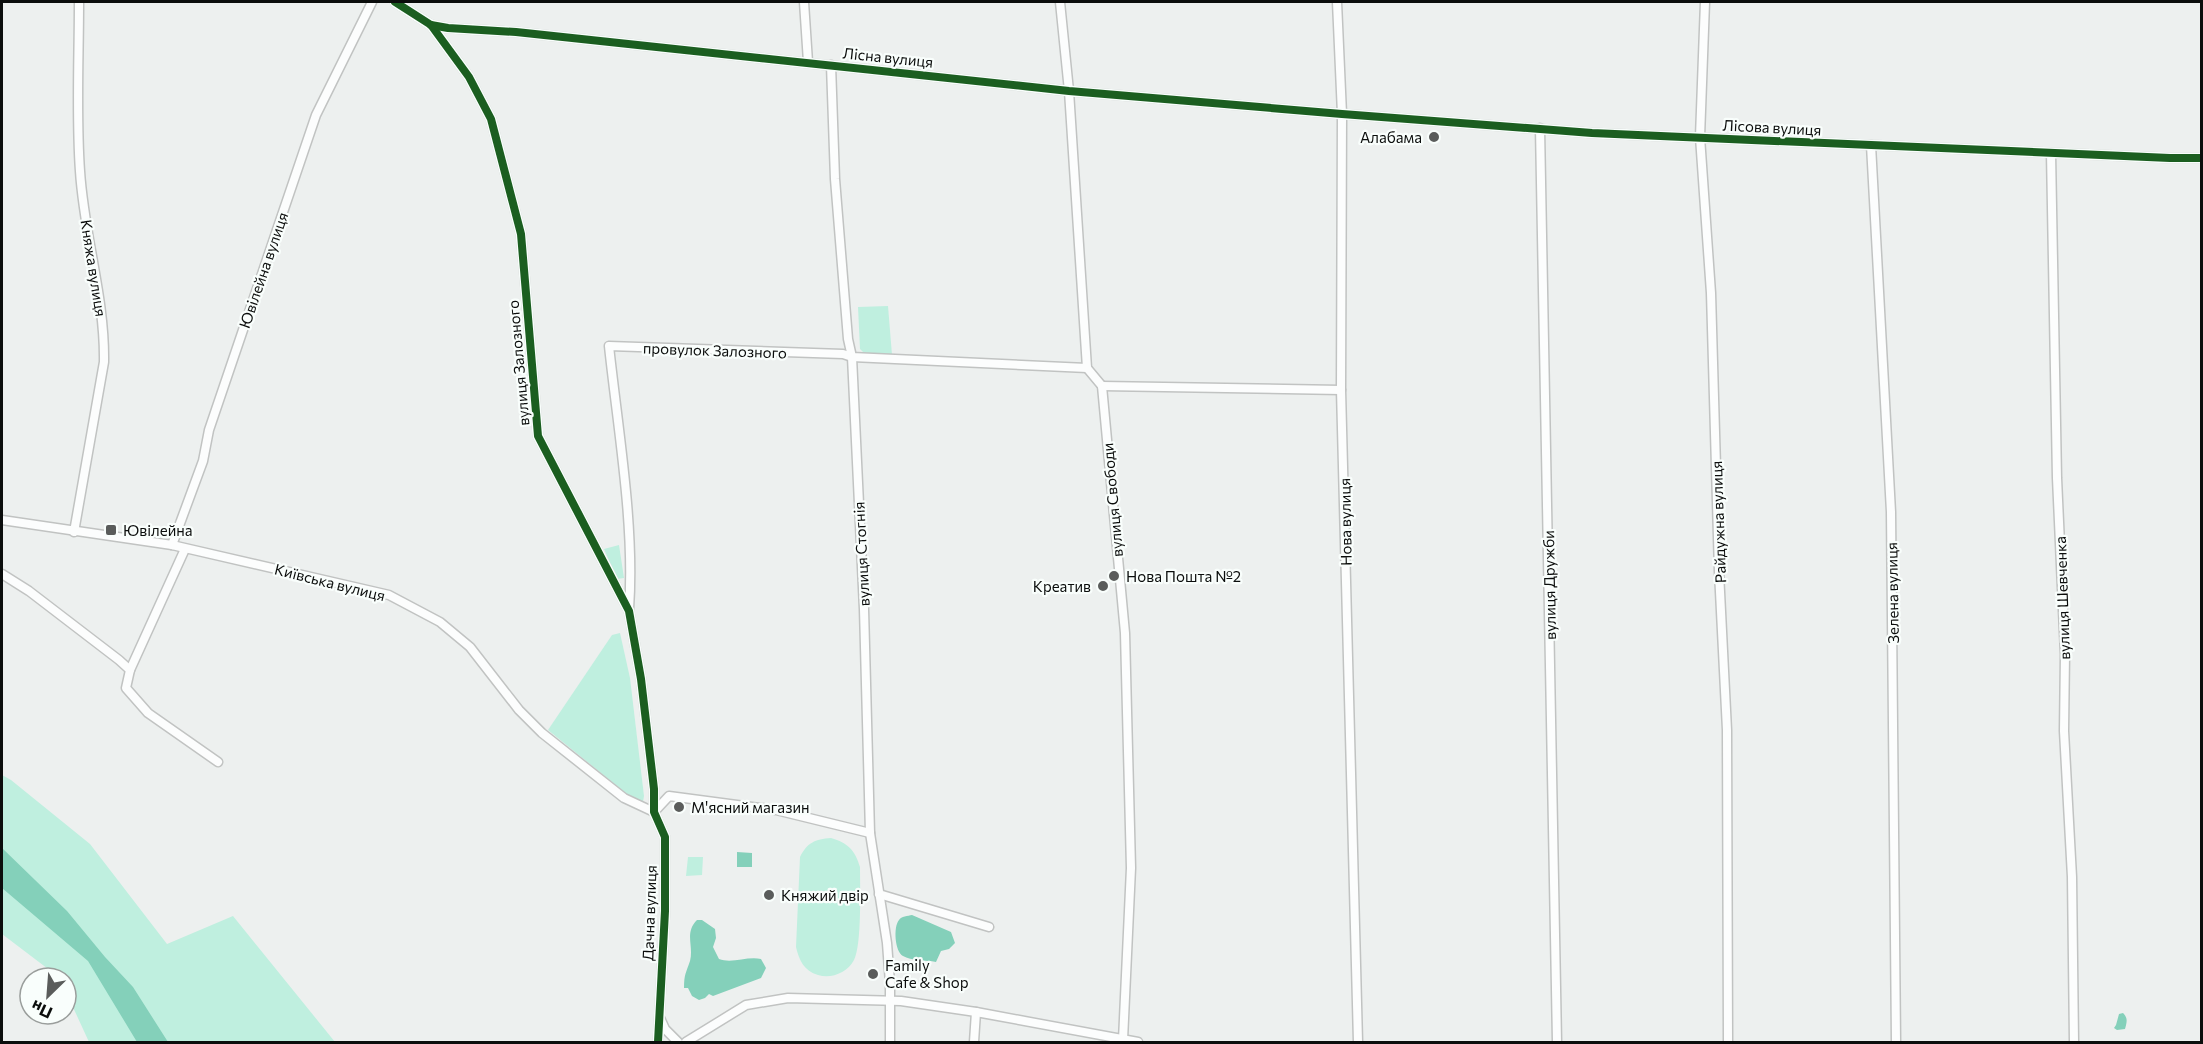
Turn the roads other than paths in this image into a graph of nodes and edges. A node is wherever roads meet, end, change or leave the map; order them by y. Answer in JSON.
{"nodes":[{"id":1,"x":79,"y":2,"type":"edge"},
{"id":2,"x":372,"y":2,"type":"edge"},
{"id":3,"x":394,"y":2,"type":"edge"},
{"id":4,"x":804,"y":2,"type":"edge"},
{"id":5,"x":1060,"y":2,"type":"edge"},
{"id":6,"x":1337,"y":2,"type":"edge"},
{"id":7,"x":1705,"y":2,"type":"edge"},
{"id":8,"x":431,"y":25,"type":"junction"},
{"id":9,"x":808,"y":62,"type":"junction"},
{"id":10,"x":831,"y":65,"type":"junction"},
{"id":11,"x":1069,"y":91,"type":"junction"},
{"id":12,"x":1342,"y":114,"type":"junction"},
{"id":13,"x":1540,"y":128,"type":"junction"},
{"id":14,"x":1700,"y":138,"type":"junction"},
{"id":15,"x":1871,"y":145,"type":"junction"},
{"id":16,"x":2051,"y":153,"type":"junction"},
{"id":17,"x":2202,"y":158,"type":"edge"},
{"id":18,"x":852,"y":357,"type":"junction"},
{"id":19,"x":1087,"y":368,"type":"junction"},
{"id":20,"x":1102,"y":386,"type":"junction"},
{"id":21,"x":1341,"y":390,"type":"junction"},
{"id":22,"x":2,"y":520,"type":"edge"},
{"id":23,"x":74,"y":532,"type":"junction"},
{"id":24,"x":172,"y":545,"type":"junction"},
{"id":25,"x":185,"y":549,"type":"junction"},
{"id":26,"x":2,"y":574,"type":"edge"},
{"id":27,"x":629,"y":611,"type":"junction"},
{"id":28,"x":130,"y":670,"type":"junction"},
{"id":29,"x":218,"y":762,"type":"dead end"},
{"id":30,"x":654,"y":812,"type":"junction"},
{"id":31,"x":870,"y":834,"type":"junction"},
{"id":32,"x":879,"y":894,"type":"junction"},
{"id":33,"x":988,"y":927,"type":"dead end"},
{"id":34,"x":889,"y":1000,"type":"junction"},
{"id":35,"x":976,"y":1012,"type":"junction"},
{"id":36,"x":659,"y":1018,"type":"junction"},
{"id":37,"x":694,"y":1036,"type":"junction"},
{"id":38,"x":673,"y":1037,"type":"edge"},
{"id":39,"x":1123,"y":1040,"type":"junction"},
{"id":40,"x":658,"y":1042,"type":"edge"},
{"id":41,"x":686,"y":1042,"type":"edge"},
{"id":42,"x":890,"y":1042,"type":"edge"},
{"id":43,"x":974,"y":1042,"type":"edge"},
{"id":44,"x":1138,"y":1042,"type":"edge"},
{"id":45,"x":1358,"y":1042,"type":"edge"},
{"id":46,"x":1557,"y":1042,"type":"edge"},
{"id":47,"x":1728,"y":1042,"type":"edge"},
{"id":48,"x":1896,"y":1042,"type":"edge"},
{"id":49,"x":2074,"y":1042,"type":"edge"}],
"edges":[{"from":1,"to":23,"type":"street","name":"Княжа вулиця"},
{"from":2,"to":24,"type":"street","name":"Ювілейна вулиця"},
{"from":3,"to":8,"type":"street","name":"вулиця Залозного"},
{"from":4,"to":9,"type":"street"},
{"from":5,"to":11,"type":"street"},
{"from":6,"to":12,"type":"street","name":"Нова вулиця"},
{"from":7,"to":14,"type":"street","name":"Райдужна вулиця"},
{"from":8,"to":9,"type":"street","name":"Лісна вулиця"},
{"from":8,"to":27,"type":"street","name":"вулиця Залозного"},
{"from":9,"to":10,"type":"street","name":"Лісна вулиця"},
{"from":10,"to":11,"type":"street","name":"Лісна вулиця"},
{"from":10,"to":18,"type":"street","name":"вулиця Стогнія"},
{"from":11,"to":12,"type":"street","name":"Лісна вулиця"},
{"from":11,"to":19,"type":"street"},
{"from":12,"to":13,"type":"street","name":"Лісова вулиця"},
{"from":12,"to":21,"type":"street","name":"Нова вулиця"},
{"from":13,"to":14,"type":"street","name":"Лісова вулиця"},
{"from":13,"to":46,"type":"street","name":"вулиця Дружби"},
{"from":14,"to":15,"type":"street","name":"Лісова вулиця"},
{"from":14,"to":47,"type":"street","name":"Райдужна вулиця"},
{"from":15,"to":16,"type":"street","name":"Лісова вулиця"},
{"from":15,"to":48,"type":"street","name":"Зелена вулиця"},
{"from":16,"to":17,"type":"street","name":"Лісова вулиця"},
{"from":16,"to":49,"type":"street","name":"вулиця Шевченка"},
{"from":18,"to":19,"type":"street","name":"провулок Залозного"},
{"from":18,"to":27,"type":"street","name":"провулок Залозного"},
{"from":18,"to":31,"type":"street","name":"вулиця Стогнія"},
{"from":19,"to":20,"type":"street"},
{"from":20,"to":21,"type":"street"},
{"from":20,"to":39,"type":"street","name":"вулиця Свободи"},
{"from":21,"to":45,"type":"street","name":"Нова вулиця"},
{"from":22,"to":23,"type":"street","name":"Київська вулиця"},
{"from":23,"to":24,"type":"street","name":"Київська вулиця"},
{"from":24,"to":25,"type":"street","name":"Київська вулиця"},
{"from":25,"to":28,"type":"street"},
{"from":25,"to":30,"type":"street","name":"Київська вулиця"},
{"from":26,"to":28,"type":"street"},
{"from":27,"to":30,"type":"street","name":"вулиця Залозного"},
{"from":28,"to":29,"type":"street"},
{"from":30,"to":31,"type":"street"},
{"from":30,"to":36,"type":"street","name":"Дачна вулиця"},
{"from":31,"to":32,"type":"street","name":"вулиця Стогнія"},
{"from":32,"to":33,"type":"street"},
{"from":32,"to":34,"type":"street","name":"вулиця Стогнія"},
{"from":34,"to":35,"type":"street"},
{"from":34,"to":37,"type":"street"},
{"from":34,"to":42,"type":"street","name":"вулиця Стогнія"},
{"from":35,"to":39,"type":"street"},
{"from":35,"to":43,"type":"street"},
{"from":36,"to":38,"type":"street"},
{"from":36,"to":40,"type":"street","name":"Дачна вулиця"},
{"from":37,"to":38,"type":"street"},
{"from":37,"to":41,"type":"street"},
{"from":38,"to":40,"type":"street"},
{"from":39,"to":44,"type":"street"}]}
